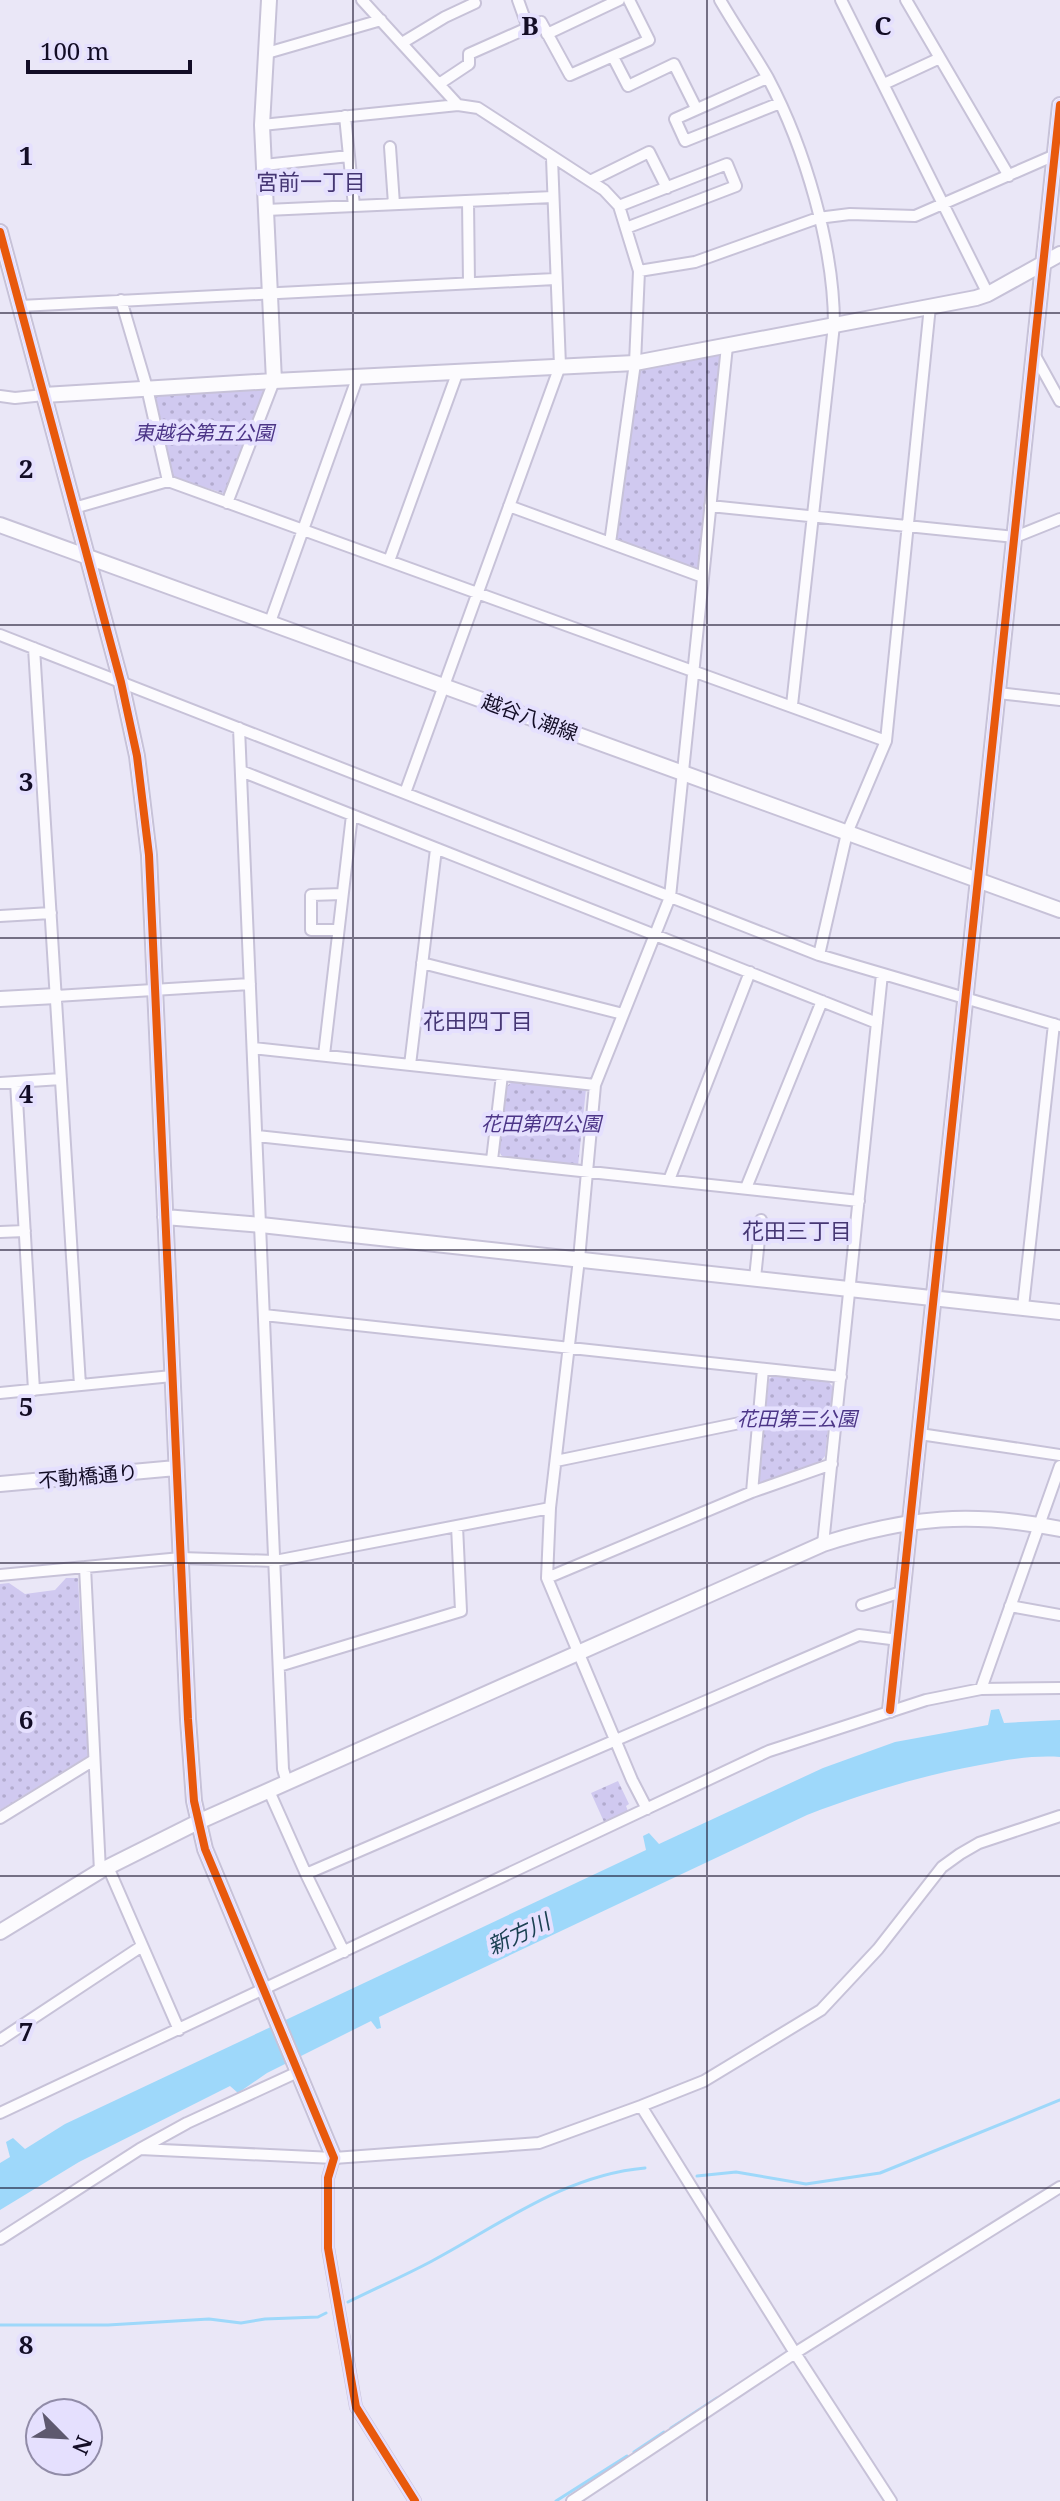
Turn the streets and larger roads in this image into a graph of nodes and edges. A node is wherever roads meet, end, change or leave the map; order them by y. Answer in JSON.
{"nodes":[{"id":1,"x":269,"y":0,"type":"edge"},
{"id":2,"x":362,"y":0,"type":"edge"},
{"id":3,"x":518,"y":0,"type":"edge"},
{"id":4,"x":619,"y":0,"type":"edge"},
{"id":5,"x":629,"y":0,"type":"edge"},
{"id":6,"x":720,"y":0,"type":"edge"},
{"id":7,"x":841,"y":0,"type":"edge"},
{"id":8,"x":906,"y":0,"type":"edge"},
{"id":9,"x":475,"y":3,"type":"dead end"},
{"id":10,"x":381,"y":20,"type":"junction"},
{"id":11,"x":528,"y":28,"type":"junction"},
{"id":12,"x":547,"y":34,"type":"junction"},
{"id":13,"x":402,"y":43,"type":"junction"},
{"id":14,"x":267,"y":53,"type":"junction"},
{"id":15,"x":613,"y":57,"type":"junction"},
{"id":16,"x":940,"y":58,"type":"junction"},
{"id":17,"x":767,"y":78,"type":"junction"},
{"id":18,"x":439,"y":84,"type":"junction"},
{"id":19,"x":884,"y":84,"type":"junction"},
{"id":20,"x":780,"y":103,"type":"junction"},
{"id":21,"x":458,"y":105,"type":"junction"},
{"id":22,"x":1060,"y":105,"type":"edge"},
{"id":23,"x":696,"y":108,"type":"junction"},
{"id":24,"x":345,"y":116,"type":"junction"},
{"id":25,"x":262,"y":125,"type":"junction"},
{"id":26,"x":390,"y":147,"type":"dead end"},
{"id":27,"x":1055,"y":155,"type":"junction"},
{"id":28,"x":349,"y":156,"type":"junction"},
{"id":29,"x":552,"y":158,"type":"junction"},
{"id":30,"x":264,"y":165,"type":"junction"},
{"id":31,"x":1009,"y":176,"type":"junction"},
{"id":32,"x":590,"y":181,"type":"junction"},
{"id":33,"x":667,"y":188,"type":"junction"},
{"id":34,"x":553,"y":197,"type":"junction"},
{"id":35,"x":468,"y":201,"type":"junction"},
{"id":36,"x":394,"y":204,"type":"junction"},
{"id":37,"x":945,"y":205,"type":"junction"},
{"id":38,"x":354,"y":206,"type":"junction"},
{"id":39,"x":619,"y":206,"type":"junction"},
{"id":40,"x":266,"y":210,"type":"junction"},
{"id":41,"x":818,"y":218,"type":"junction"},
{"id":42,"x":626,"y":228,"type":"junction"},
{"id":43,"x":0,"y":232,"type":"edge"},
{"id":44,"x":1060,"y":254,"type":"edge"},
{"id":45,"x":1044,"y":264,"type":"junction"},
{"id":46,"x":639,"y":271,"type":"junction"},
{"id":47,"x":555,"y":279,"type":"junction"},
{"id":48,"x":469,"y":283,"type":"junction"},
{"id":49,"x":271,"y":293,"type":"junction"},
{"id":50,"x":988,"y":294,"type":"junction"},
{"id":51,"x":121,"y":300,"type":"junction"},
{"id":52,"x":20,"y":306,"type":"junction"},
{"id":53,"x":930,"y":306,"type":"junction"},
{"id":54,"x":834,"y":325,"type":"junction"},
{"id":55,"x":727,"y":346,"type":"junction"},
{"id":56,"x":1034,"y":354,"type":"junction"},
{"id":57,"x":635,"y":363,"type":"junction"},
{"id":58,"x":560,"y":366,"type":"junction"},
{"id":59,"x":458,"y":371,"type":"junction"},
{"id":60,"x":358,"y":376,"type":"junction"},
{"id":61,"x":274,"y":381,"type":"junction"},
{"id":62,"x":147,"y":388,"type":"junction"},
{"id":63,"x":44,"y":395,"type":"junction"},
{"id":64,"x":0,"y":396,"type":"edge"},
{"id":65,"x":1060,"y":401,"type":"edge"},
{"id":66,"x":168,"y":481,"type":"junction"},
{"id":67,"x":227,"y":503,"type":"junction"},
{"id":68,"x":509,"y":506,"type":"junction"},
{"id":69,"x":710,"y":506,"type":"junction"},
{"id":70,"x":74,"y":508,"type":"junction"},
{"id":71,"x":813,"y":517,"type":"junction"},
{"id":72,"x":1060,"y":519,"type":"edge"},
{"id":73,"x":0,"y":525,"type":"edge"},
{"id":74,"x":907,"y":527,"type":"junction"},
{"id":75,"x":303,"y":530,"type":"junction"},
{"id":76,"x":1015,"y":537,"type":"junction"},
{"id":77,"x":610,"y":543,"type":"junction"},
{"id":78,"x":86,"y":556,"type":"junction"},
{"id":79,"x":389,"y":561,"type":"junction"},
{"id":80,"x":703,"y":577,"type":"junction"},
{"id":81,"x":478,"y":593,"type":"junction"},
{"id":82,"x":270,"y":622,"type":"junction"},
{"id":83,"x":0,"y":635,"type":"edge"},
{"id":84,"x":34,"y":648,"type":"junction"},
{"id":85,"x":693,"y":671,"type":"junction"},
{"id":86,"x":121,"y":682,"type":"junction"},
{"id":87,"x":444,"y":686,"type":"junction"},
{"id":88,"x":998,"y":693,"type":"junction"},
{"id":89,"x":1060,"y":700,"type":"edge"},
{"id":90,"x":792,"y":705,"type":"junction"},
{"id":91,"x":239,"y":728,"type":"junction"},
{"id":92,"x":886,"y":741,"type":"junction"},
{"id":93,"x":241,"y":771,"type":"junction"},
{"id":94,"x":683,"y":773,"type":"junction"},
{"id":95,"x":405,"y":793,"type":"junction"},
{"id":96,"x":352,"y":815,"type":"junction"},
{"id":97,"x":847,"y":833,"type":"junction"},
{"id":98,"x":436,"y":849,"type":"junction"},
{"id":99,"x":978,"y":881,"type":"junction"},
{"id":100,"x":342,"y":894,"type":"junction"},
{"id":101,"x":670,"y":897,"type":"junction"},
{"id":102,"x":1060,"y":910,"type":"edge"},
{"id":103,"x":51,"y":913,"type":"junction"},
{"id":104,"x":0,"y":916,"type":"edge"},
{"id":105,"x":338,"y":930,"type":"junction"},
{"id":106,"x":656,"y":935,"type":"junction"},
{"id":107,"x":819,"y":955,"type":"junction"},
{"id":108,"x":422,"y":963,"type":"junction"},
{"id":109,"x":750,"y":972,"type":"junction"},
{"id":110,"x":882,"y":974,"type":"junction"},
{"id":111,"x":250,"y":984,"type":"junction"},
{"id":112,"x":155,"y":990,"type":"junction"},
{"id":113,"x":56,"y":996,"type":"junction"},
{"id":114,"x":966,"y":998,"type":"junction"},
{"id":115,"x":0,"y":999,"type":"edge"},
{"id":116,"x":822,"y":1001,"type":"junction"},
{"id":117,"x":623,"y":1014,"type":"junction"},
{"id":118,"x":877,"y":1023,"type":"junction"},
{"id":119,"x":1057,"y":1025,"type":"edge"},
{"id":120,"x":253,"y":1048,"type":"junction"},
{"id":121,"x":324,"y":1055,"type":"junction"},
{"id":122,"x":410,"y":1065,"type":"junction"},
{"id":123,"x":1055,"y":1066,"type":"edge"},
{"id":124,"x":502,"y":1075,"type":"junction"},
{"id":125,"x":61,"y":1079,"type":"junction"},
{"id":126,"x":16,"y":1082,"type":"junction"},
{"id":127,"x":0,"y":1083,"type":"edge"},
{"id":128,"x":595,"y":1085,"type":"junction"},
{"id":129,"x":257,"y":1136,"type":"junction"},
{"id":130,"x":492,"y":1160,"type":"junction"},
{"id":131,"x":587,"y":1171,"type":"junction"},
{"id":132,"x":669,"y":1180,"type":"junction"},
{"id":133,"x":746,"y":1188,"type":"junction"},
{"id":134,"x":859,"y":1201,"type":"junction"},
{"id":135,"x":165,"y":1217,"type":"junction"},
{"id":136,"x":761,"y":1220,"type":"dead end"},
{"id":137,"x":261,"y":1225,"type":"junction"},
{"id":138,"x":25,"y":1231,"type":"junction"},
{"id":139,"x":0,"y":1232,"type":"edge"},
{"id":140,"x":579,"y":1259,"type":"junction"},
{"id":141,"x":755,"y":1278,"type":"junction"},
{"id":142,"x":850,"y":1288,"type":"junction"},
{"id":143,"x":933,"y":1297,"type":"junction"},
{"id":144,"x":1023,"y":1307,"type":"junction"},
{"id":145,"x":1060,"y":1312,"type":"edge"},
{"id":146,"x":264,"y":1315,"type":"junction"},
{"id":147,"x":569,"y":1348,"type":"junction"},
{"id":148,"x":763,"y":1369,"type":"junction"},
{"id":149,"x":172,"y":1376,"type":"junction"},
{"id":150,"x":841,"y":1377,"type":"junction"},
{"id":151,"x":80,"y":1385,"type":"junction"},
{"id":152,"x":34,"y":1390,"type":"junction"},
{"id":153,"x":0,"y":1393,"type":"edge"},
{"id":154,"x":759,"y":1419,"type":"junction"},
{"id":155,"x":920,"y":1434,"type":"junction"},
{"id":156,"x":1060,"y":1455,"type":"edge"},
{"id":157,"x":556,"y":1461,"type":"junction"},
{"id":158,"x":832,"y":1464,"type":"junction"},
{"id":159,"x":1060,"y":1466,"type":"edge"},
{"id":160,"x":176,"y":1468,"type":"junction"},
{"id":161,"x":0,"y":1484,"type":"edge"},
{"id":162,"x":752,"y":1492,"type":"junction"},
{"id":163,"x":550,"y":1508,"type":"junction"},
{"id":164,"x":910,"y":1521,"type":"junction"},
{"id":165,"x":1039,"y":1524,"type":"junction"},
{"id":166,"x":457,"y":1526,"type":"junction"},
{"id":167,"x":1060,"y":1529,"type":"edge"},
{"id":168,"x":823,"y":1544,"type":"junction"},
{"id":169,"x":181,"y":1558,"type":"junction"},
{"id":170,"x":275,"y":1561,"type":"junction"},
{"id":171,"x":85,"y":1567,"type":"junction"},
{"id":172,"x":0,"y":1575,"type":"edge"},
{"id":173,"x":547,"y":1578,"type":"junction"},
{"id":174,"x":904,"y":1591,"type":"junction"},
{"id":175,"x":862,"y":1605,"type":"dead end"},
{"id":176,"x":1010,"y":1606,"type":"junction"},
{"id":177,"x":1060,"y":1615,"type":"edge"},
{"id":178,"x":899,"y":1640,"type":"junction"},
{"id":179,"x":579,"y":1653,"type":"junction"},
{"id":180,"x":279,"y":1666,"type":"junction"},
{"id":181,"x":1060,"y":1688,"type":"edge"},
{"id":182,"x":981,"y":1689,"type":"junction"},
{"id":183,"x":890,"y":1710,"type":"junction"},
{"id":184,"x":617,"y":1740,"type":"junction"},
{"id":185,"x":94,"y":1760,"type":"junction"},
{"id":186,"x":287,"y":1783,"type":"junction"},
{"id":187,"x":269,"y":1791,"type":"junction"},
{"id":188,"x":647,"y":1809,"type":"junction"},
{"id":189,"x":1060,"y":1816,"type":"edge"},
{"id":190,"x":0,"y":1818,"type":"edge"},
{"id":191,"x":198,"y":1822,"type":"junction"},
{"id":192,"x":104,"y":1869,"type":"junction"},
{"id":193,"x":306,"y":1874,"type":"junction"},
{"id":194,"x":0,"y":1932,"type":"edge"},
{"id":195,"x":142,"y":1946,"type":"junction"},
{"id":196,"x":344,"y":1952,"type":"junction"},
{"id":197,"x":263,"y":1991,"type":"junction"},
{"id":198,"x":179,"y":2030,"type":"junction"},
{"id":199,"x":0,"y":2040,"type":"edge"},
{"id":200,"x":300,"y":2071,"type":"junction"},
{"id":201,"x":641,"y":2106,"type":"junction"},
{"id":202,"x":0,"y":2113,"type":"edge"},
{"id":203,"x":140,"y":2149,"type":"junction"},
{"id":204,"x":334,"y":2158,"type":"junction"},
{"id":205,"x":1060,"y":2187,"type":"edge"},
{"id":206,"x":0,"y":2239,"type":"edge"},
{"id":207,"x":795,"y":2353,"type":"junction"},
{"id":208,"x":415,"y":2501,"type":"edge"},
{"id":209,"x":572,"y":2501,"type":"edge"},
{"id":210,"x":891,"y":2501,"type":"edge"}],
"edges":[{"from":1,"to":14,"type":"street"},
{"from":2,"to":10,"type":"street"},
{"from":3,"to":11,"type":"street"},
{"from":4,"to":12,"type":"street"},
{"from":5,"to":15,"type":"street"},
{"from":6,"to":17,"type":"street"},
{"from":7,"to":19,"type":"street"},
{"from":8,"to":16,"type":"street"},
{"from":9,"to":13,"type":"street"},
{"from":10,"to":13,"type":"street"},
{"from":10,"to":14,"type":"street"},
{"from":11,"to":12,"type":"street"},
{"from":11,"to":18,"type":"street"},
{"from":12,"to":15,"type":"street"},
{"from":13,"to":18,"type":"street"},
{"from":14,"to":25,"type":"street"},
{"from":15,"to":23,"type":"street"},
{"from":16,"to":19,"type":"street"},
{"from":16,"to":31,"type":"street"},
{"from":17,"to":20,"type":"street"},
{"from":17,"to":23,"type":"street"},
{"from":18,"to":21,"type":"street"},
{"from":19,"to":37,"type":"street"},
{"from":20,"to":23,"type":"street"},
{"from":20,"to":41,"type":"street"},
{"from":21,"to":24,"type":"street"},
{"from":21,"to":29,"type":"street"},
{"from":22,"to":27,"type":"street"},
{"from":24,"to":25,"type":"street"},
{"from":24,"to":28,"type":"street"},
{"from":25,"to":30,"type":"street"},
{"from":26,"to":36,"type":"street"},
{"from":27,"to":31,"type":"street"},
{"from":27,"to":45,"type":"street"},
{"from":28,"to":30,"type":"street"},
{"from":28,"to":38,"type":"street"},
{"from":29,"to":32,"type":"street"},
{"from":29,"to":34,"type":"street"},
{"from":30,"to":40,"type":"street"},
{"from":31,"to":37,"type":"street"},
{"from":32,"to":33,"type":"street"},
{"from":32,"to":39,"type":"street"},
{"from":33,"to":39,"type":"street"},
{"from":33,"to":42,"type":"street"},
{"from":34,"to":35,"type":"street"},
{"from":34,"to":47,"type":"street"},
{"from":35,"to":36,"type":"street"},
{"from":35,"to":48,"type":"street"},
{"from":36,"to":38,"type":"street"},
{"from":37,"to":41,"type":"street"},
{"from":37,"to":50,"type":"street"},
{"from":38,"to":40,"type":"street"},
{"from":39,"to":42,"type":"street"},
{"from":40,"to":49,"type":"street"},
{"from":41,"to":46,"type":"street"},
{"from":41,"to":54,"type":"street"},
{"from":42,"to":46,"type":"street"},
{"from":43,"to":52,"type":"street"},
{"from":44,"to":45,"type":"street"},
{"from":45,"to":50,"type":"street"},
{"from":45,"to":56,"type":"street"},
{"from":46,"to":57,"type":"street"},
{"from":47,"to":48,"type":"street"},
{"from":47,"to":58,"type":"street"},
{"from":48,"to":49,"type":"street"},
{"from":49,"to":51,"type":"street"},
{"from":49,"to":61,"type":"street"},
{"from":50,"to":53,"type":"street"},
{"from":51,"to":52,"type":"street"},
{"from":51,"to":62,"type":"street"},
{"from":52,"to":63,"type":"street"},
{"from":53,"to":54,"type":"street"},
{"from":53,"to":74,"type":"street"},
{"from":54,"to":55,"type":"street"},
{"from":54,"to":71,"type":"street"},
{"from":55,"to":57,"type":"street"},
{"from":55,"to":69,"type":"street"},
{"from":56,"to":65,"type":"street"},
{"from":56,"to":76,"type":"street"},
{"from":57,"to":58,"type":"street"},
{"from":57,"to":77,"type":"street"},
{"from":58,"to":59,"type":"street"},
{"from":58,"to":68,"type":"street"},
{"from":59,"to":60,"type":"street"},
{"from":59,"to":79,"type":"street"},
{"from":60,"to":61,"type":"street"},
{"from":60,"to":75,"type":"street"},
{"from":61,"to":62,"type":"street"},
{"from":61,"to":67,"type":"street"},
{"from":62,"to":63,"type":"street"},
{"from":62,"to":66,"type":"street"},
{"from":63,"to":64,"type":"street"},
{"from":63,"to":70,"type":"street"},
{"from":66,"to":67,"type":"street"},
{"from":66,"to":70,"type":"street"},
{"from":67,"to":75,"type":"street"},
{"from":68,"to":77,"type":"street"},
{"from":68,"to":81,"type":"street"},
{"from":69,"to":71,"type":"street"},
{"from":69,"to":80,"type":"street"},
{"from":70,"to":78,"type":"street"},
{"from":71,"to":74,"type":"street"},
{"from":71,"to":90,"type":"street"},
{"from":72,"to":76,"type":"street"},
{"from":73,"to":78,"type":"street","name":"越谷八潮線"},
{"from":74,"to":76,"type":"street"},
{"from":74,"to":92,"type":"street"},
{"from":75,"to":79,"type":"street"},
{"from":75,"to":82,"type":"street"},
{"from":76,"to":88,"type":"street"},
{"from":77,"to":80,"type":"street"},
{"from":78,"to":82,"type":"street","name":"越谷八潮線"},
{"from":78,"to":86,"type":"street"},
{"from":79,"to":81,"type":"street"},
{"from":80,"to":85,"type":"street"},
{"from":81,"to":85,"type":"street"},
{"from":81,"to":87,"type":"street"},
{"from":82,"to":87,"type":"street","name":"越谷八潮線"},
{"from":83,"to":84,"type":"street"},
{"from":84,"to":86,"type":"street"},
{"from":84,"to":103,"type":"street"},
{"from":85,"to":90,"type":"street"},
{"from":85,"to":94,"type":"street"},
{"from":86,"to":91,"type":"street"},
{"from":86,"to":112,"type":"street"},
{"from":87,"to":94,"type":"street","name":"越谷八潮線"},
{"from":87,"to":95,"type":"street"},
{"from":88,"to":89,"type":"street"},
{"from":88,"to":99,"type":"street"},
{"from":90,"to":92,"type":"street"},
{"from":91,"to":93,"type":"street"},
{"from":91,"to":95,"type":"street"},
{"from":92,"to":97,"type":"street"},
{"from":93,"to":96,"type":"street"},
{"from":93,"to":111,"type":"street"},
{"from":94,"to":97,"type":"street","name":"越谷八潮線"},
{"from":94,"to":101,"type":"street"},
{"from":95,"to":101,"type":"street"},
{"from":96,"to":98,"type":"street"},
{"from":96,"to":100,"type":"street"},
{"from":97,"to":99,"type":"street","name":"越谷八潮線"},
{"from":97,"to":107,"type":"street"},
{"from":98,"to":106,"type":"street"},
{"from":98,"to":108,"type":"street"},
{"from":99,"to":102,"type":"street","name":"越谷八潮線"},
{"from":99,"to":114,"type":"street"},
{"from":100,"to":105,"type":"street"},
{"from":100,"to":105,"type":"street"},
{"from":101,"to":106,"type":"street"},
{"from":101,"to":107,"type":"street"},
{"from":103,"to":104,"type":"street"},
{"from":103,"to":113,"type":"street"},
{"from":105,"to":121,"type":"street"},
{"from":106,"to":109,"type":"street"},
{"from":106,"to":117,"type":"street"},
{"from":107,"to":110,"type":"street"},
{"from":108,"to":117,"type":"street"},
{"from":108,"to":122,"type":"street"},
{"from":109,"to":116,"type":"street"},
{"from":109,"to":132,"type":"street"},
{"from":110,"to":114,"type":"street"},
{"from":110,"to":118,"type":"street"},
{"from":111,"to":112,"type":"street"},
{"from":111,"to":120,"type":"street"},
{"from":112,"to":113,"type":"street"},
{"from":112,"to":135,"type":"street"},
{"from":113,"to":115,"type":"street"},
{"from":113,"to":125,"type":"street"},
{"from":114,"to":119,"type":"street"},
{"from":114,"to":143,"type":"street"},
{"from":116,"to":118,"type":"street"},
{"from":116,"to":133,"type":"street"},
{"from":117,"to":128,"type":"street"},
{"from":118,"to":134,"type":"street"},
{"from":119,"to":123,"type":"street"},
{"from":120,"to":121,"type":"street"},
{"from":120,"to":129,"type":"street"},
{"from":121,"to":122,"type":"street"},
{"from":122,"to":124,"type":"street"},
{"from":123,"to":144,"type":"street"},
{"from":124,"to":128,"type":"street"},
{"from":124,"to":130,"type":"street"},
{"from":125,"to":126,"type":"street"},
{"from":125,"to":151,"type":"street"},
{"from":126,"to":127,"type":"street"},
{"from":126,"to":138,"type":"street"},
{"from":128,"to":131,"type":"street"},
{"from":129,"to":130,"type":"street"},
{"from":129,"to":137,"type":"street"},
{"from":130,"to":131,"type":"street"},
{"from":131,"to":132,"type":"street"},
{"from":131,"to":140,"type":"street"},
{"from":132,"to":133,"type":"street"},
{"from":133,"to":134,"type":"street"},
{"from":134,"to":142,"type":"street"},
{"from":135,"to":137,"type":"street"},
{"from":135,"to":149,"type":"street"},
{"from":136,"to":141,"type":"street"},
{"from":137,"to":140,"type":"street"},
{"from":137,"to":146,"type":"street"},
{"from":138,"to":139,"type":"street"},
{"from":138,"to":152,"type":"street"},
{"from":140,"to":141,"type":"street"},
{"from":140,"to":147,"type":"street"},
{"from":141,"to":142,"type":"street"},
{"from":142,"to":143,"type":"street"},
{"from":142,"to":150,"type":"street"},
{"from":143,"to":144,"type":"street"},
{"from":143,"to":155,"type":"street"},
{"from":144,"to":145,"type":"street"},
{"from":146,"to":147,"type":"street"},
{"from":146,"to":170,"type":"street"},
{"from":147,"to":148,"type":"street"},
{"from":147,"to":157,"type":"street"},
{"from":148,"to":150,"type":"street"},
{"from":148,"to":154,"type":"street"},
{"from":149,"to":151,"type":"street"},
{"from":149,"to":160,"type":"street"},
{"from":150,"to":158,"type":"street"},
{"from":151,"to":152,"type":"street"},
{"from":152,"to":153,"type":"street"},
{"from":154,"to":157,"type":"street"},
{"from":154,"to":162,"type":"street"},
{"from":155,"to":156,"type":"street"},
{"from":155,"to":164,"type":"street"},
{"from":157,"to":163,"type":"street"},
{"from":158,"to":162,"type":"street"},
{"from":158,"to":168,"type":"street"},
{"from":159,"to":165,"type":"street"},
{"from":160,"to":161,"type":"street","name":"不動橋通り"},
{"from":160,"to":169,"type":"street"},
{"from":162,"to":173,"type":"street"},
{"from":163,"to":166,"type":"street"},
{"from":163,"to":173,"type":"street"},
{"from":164,"to":165,"type":"street"},
{"from":164,"to":168,"type":"street"},
{"from":164,"to":174,"type":"street"},
{"from":165,"to":167,"type":"street"},
{"from":165,"to":176,"type":"street"},
{"from":166,"to":170,"type":"street"},
{"from":166,"to":180,"type":"street"},
{"from":168,"to":179,"type":"street"},
{"from":169,"to":170,"type":"street"},
{"from":169,"to":171,"type":"street"},
{"from":169,"to":191,"type":"street"},
{"from":170,"to":180,"type":"street"},
{"from":171,"to":172,"type":"street"},
{"from":171,"to":185,"type":"street"},
{"from":173,"to":179,"type":"street"},
{"from":174,"to":175,"type":"street"},
{"from":174,"to":178,"type":"street"},
{"from":176,"to":177,"type":"street"},
{"from":176,"to":182,"type":"street"},
{"from":178,"to":183,"type":"street"},
{"from":178,"to":184,"type":"street"},
{"from":179,"to":184,"type":"street"},
{"from":179,"to":186,"type":"street"},
{"from":180,"to":186,"type":"street"},
{"from":181,"to":182,"type":"street"},
{"from":182,"to":183,"type":"street"},
{"from":183,"to":188,"type":"street"},
{"from":184,"to":188,"type":"street"},
{"from":184,"to":193,"type":"street"},
{"from":185,"to":190,"type":"street"},
{"from":185,"to":192,"type":"street"},
{"from":186,"to":187,"type":"street"},
{"from":187,"to":191,"type":"street"},
{"from":187,"to":193,"type":"street"},
{"from":188,"to":196,"type":"street"},
{"from":189,"to":201,"type":"street"},
{"from":191,"to":192,"type":"street"},
{"from":191,"to":197,"type":"street"},
{"from":192,"to":194,"type":"street"},
{"from":192,"to":195,"type":"street"},
{"from":193,"to":196,"type":"street"},
{"from":195,"to":198,"type":"street"},
{"from":195,"to":199,"type":"street"},
{"from":196,"to":197,"type":"street"},
{"from":197,"to":198,"type":"street"},
{"from":197,"to":200,"type":"street"},
{"from":198,"to":202,"type":"street"},
{"from":200,"to":203,"type":"street"},
{"from":200,"to":204,"type":"street"},
{"from":201,"to":204,"type":"street"},
{"from":201,"to":207,"type":"street"},
{"from":203,"to":204,"type":"street"},
{"from":203,"to":206,"type":"street"},
{"from":204,"to":208,"type":"street"},
{"from":205,"to":207,"type":"street"},
{"from":207,"to":209,"type":"street"},
{"from":207,"to":210,"type":"street"}]}
